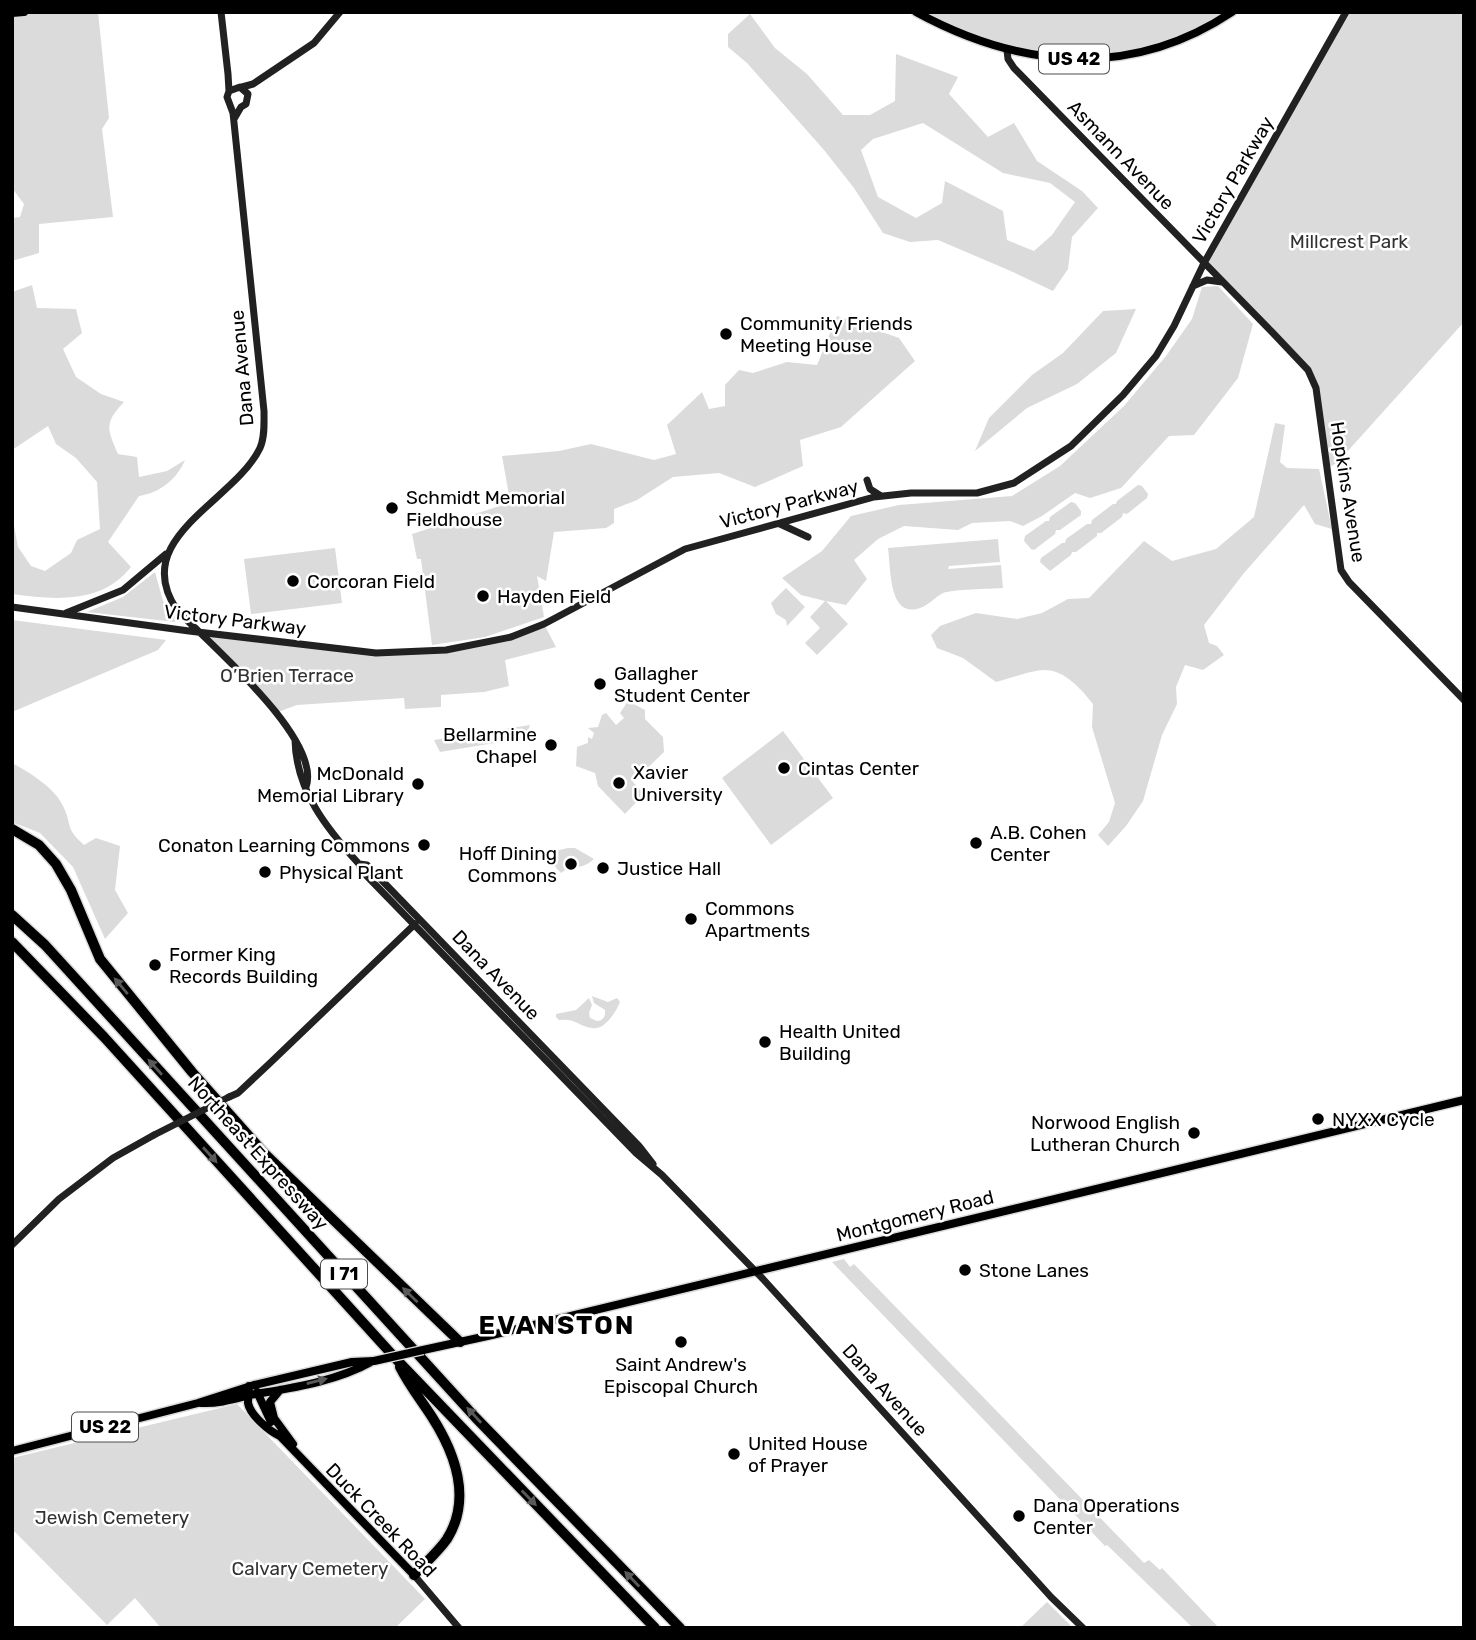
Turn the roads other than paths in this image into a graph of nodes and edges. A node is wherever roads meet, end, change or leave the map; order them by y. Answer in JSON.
{"nodes":[{"id":1,"x":24,"y":12,"type":"edge"},
{"id":2,"x":221,"y":12,"type":"edge"},
{"id":3,"x":340,"y":12,"type":"edge"},
{"id":4,"x":916,"y":12,"type":"edge"},
{"id":5,"x":1232,"y":12,"type":"edge"},
{"id":6,"x":1346,"y":12,"type":"edge"},
{"id":7,"x":12,"y":13,"type":"edge"},
{"id":8,"x":1007,"y":50,"type":"junction"},
{"id":9,"x":228,"y":74,"type":"junction"},
{"id":10,"x":243,"y":89,"type":"junction"},
{"id":11,"x":229,"y":90,"type":"junction"},
{"id":12,"x":232,"y":106,"type":"junction"},
{"id":13,"x":241,"y":107,"type":"junction"},
{"id":14,"x":233,"y":119,"type":"junction"},
{"id":15,"x":1204,"y":262,"type":"junction"},
{"id":16,"x":1223,"y":282,"type":"junction"},
{"id":17,"x":1193,"y":286,"type":"junction"},
{"id":18,"x":1248,"y":308,"type":"joint"},
{"id":19,"x":867,"y":480,"type":"dead end"},
{"id":20,"x":882,"y":496,"type":"junction"},
{"id":21,"x":780,"y":523,"type":"junction"},
{"id":22,"x":808,"y":537,"type":"dead end"},
{"id":23,"x":167,"y":554,"type":"junction"},
{"id":24,"x":12,"y":607,"type":"edge"},
{"id":25,"x":63,"y":615,"type":"junction"},
{"id":26,"x":200,"y":633,"type":"junction"},
{"id":27,"x":229,"y":636,"type":"junction"},
{"id":28,"x":219,"y":652,"type":"junction"},
{"id":29,"x":1464,"y":700,"type":"edge"},
{"id":30,"x":12,"y":829,"type":"edge"},
{"id":31,"x":12,"y":915,"type":"edge"},
{"id":32,"x":417,"y":922,"type":"junction"},
{"id":33,"x":12,"y":942,"type":"edge"},
{"id":34,"x":1464,"y":1100,"type":"edge"},
{"id":35,"x":12,"y":1245,"type":"edge"},
{"id":36,"x":755,"y":1271,"type":"junction"},
{"id":37,"x":460,"y":1342,"type":"junction"},
{"id":38,"x":397,"y":1360,"type":"junction"},
{"id":39,"x":373,"y":1361,"type":"junction"},
{"id":40,"x":252,"y":1390,"type":"junction"},
{"id":41,"x":280,"y":1390,"type":"junction"},
{"id":42,"x":12,"y":1451,"type":"edge"},
{"id":43,"x":298,"y":1456,"type":"junction"},
{"id":44,"x":414,"y":1575,"type":"junction"},
{"id":45,"x":459,"y":1628,"type":"edge"},
{"id":46,"x":655,"y":1628,"type":"edge"},
{"id":47,"x":680,"y":1628,"type":"edge"},
{"id":48,"x":1083,"y":1628,"type":"edge"}],
"edges":[{"from":1,"to":7,"type":"main road"},
{"from":2,"to":9,"type":"street"},
{"from":3,"to":10,"type":"street"},
{"from":4,"to":8,"type":"main road","number":"US 42"},
{"from":5,"to":8,"type":"main road","number":"US 42"},
{"from":6,"to":15,"type":"street","name":"Victory Parkway"},
{"from":8,"to":15,"type":"street","name":"Asmann Avenue"},
{"from":9,"to":10,"type":"street"},
{"from":9,"to":11,"type":"street"},
{"from":10,"to":11,"type":"street"},
{"from":10,"to":13,"type":"street"},
{"from":11,"to":12,"type":"street"},
{"from":12,"to":13,"type":"street"},
{"from":12,"to":14,"type":"street","name":"Dana Avenue"},
{"from":13,"to":14,"type":"street"},
{"from":14,"to":23,"type":"street","name":"Dana Avenue"},
{"from":15,"to":16,"type":"street","name":"Asmann Avenue"},
{"from":15,"to":17,"type":"street","name":"Victory Parkway"},
{"from":16,"to":17,"type":"street"},
{"from":16,"to":18,"type":"street","name":"Asmann Avenue"},
{"from":17,"to":20,"type":"street","name":"Victory Parkway"},
{"from":18,"to":29,"type":"street","name":"Hopkins Avenue"},
{"from":19,"to":20,"type":"street"},
{"from":20,"to":21,"type":"street","name":"Victory Parkway"},
{"from":21,"to":22,"type":"street"},
{"from":21,"to":27,"type":"street","name":"Victory Parkway"},
{"from":23,"to":25,"type":"street"},
{"from":23,"to":26,"type":"street","name":"Dana Avenue"},
{"from":24,"to":25,"type":"street","name":"Victory Parkway"},
{"from":25,"to":26,"type":"street","name":"Victory Parkway"},
{"from":26,"to":27,"type":"street","name":"Victory Parkway"},
{"from":26,"to":28,"type":"street","name":"Dana Avenue"},
{"from":27,"to":28,"type":"street"},
{"from":28,"to":32,"type":"street","name":"Dana Avenue"},
{"from":37,"to":30,"type":"highway","one_way":true},
{"from":47,"to":31,"type":"highway","name":"Northeast Expressway","number":"I 71","one_way":true},
{"from":32,"to":35,"type":"street","bridge":true},
{"from":32,"to":36,"type":"street","name":"Dana Avenue"},
{"from":33,"to":38,"type":"highway","name":"Northeast Expressway","number":"I 71","one_way":true},
{"from":34,"to":36,"type":"main road","name":"Montgomery Road","number":"US 22"},
{"from":36,"to":37,"type":"main road","name":"Montgomery Road","number":"US 22"},
{"from":36,"to":48,"type":"street","name":"Dana Avenue"},
{"from":37,"to":39,"type":"main road","name":"Montgomery Road","number":"US 22","bridge":true},
{"from":38,"to":44,"type":"highway"},
{"from":38,"to":46,"type":"highway","name":"Northeast Expressway","number":"I 71","one_way":true},
{"from":39,"to":40,"type":"main road","name":"Montgomery Road","number":"US 22"},
{"from":41,"to":39,"type":"main road","name":"Montgomery Road","number":"US 22","one_way":true},
{"from":40,"to":41,"type":"main road","name":"Montgomery Road","number":"US 22"},
{"from":40,"to":42,"type":"main road","name":"Montgomery Road","number":"US 22"},
{"from":40,"to":43,"type":"main road","name":"Duck Creek Road"},
{"from":41,"to":43,"type":"main road"},
{"from":43,"to":44,"type":"main road","name":"Duck Creek Road"},
{"from":44,"to":45,"type":"street","name":"Duck Creek Road"}]}
